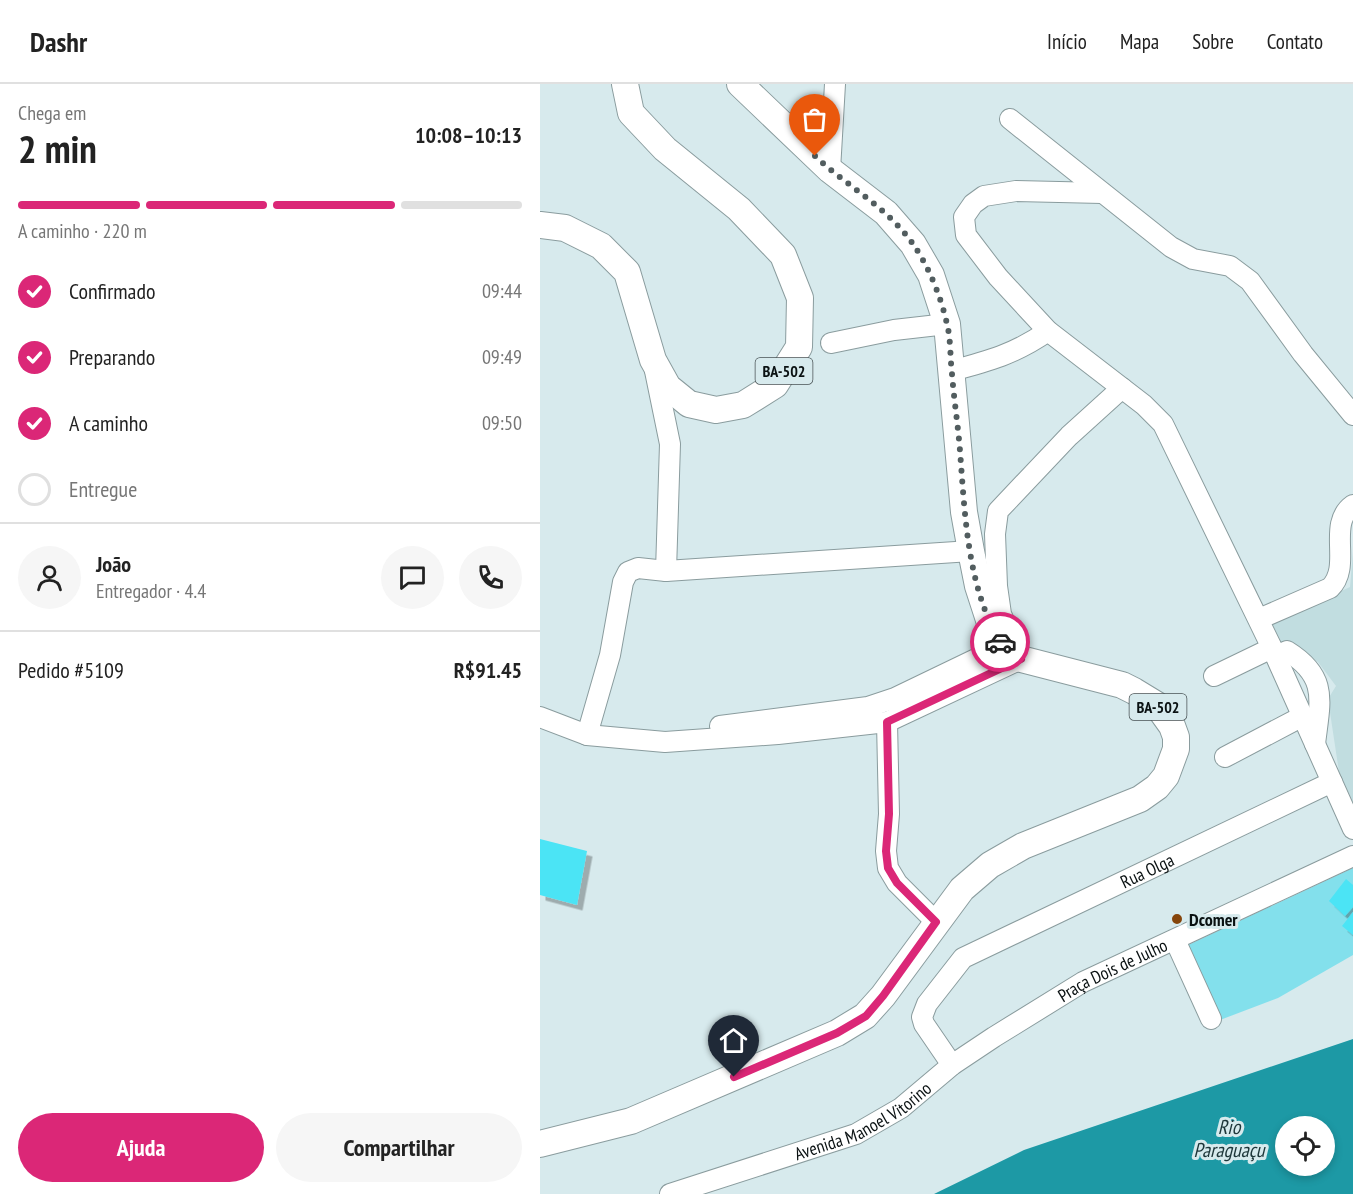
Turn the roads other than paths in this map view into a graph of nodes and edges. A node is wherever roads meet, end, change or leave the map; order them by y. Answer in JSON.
{"nodes":[{"id":1,"x":625,"y":84,"type":"edge"},
{"id":2,"x":740,"y":84,"type":"edge"},
{"id":3,"x":835,"y":84,"type":"edge"},
{"id":4,"x":1011,"y":119,"type":"dead end"},
{"id":5,"x":830,"y":170,"type":"junction"},
{"id":6,"x":1102,"y":193,"type":"junction"},
{"id":7,"x":540,"y":225,"type":"edge"},
{"id":8,"x":947,"y":324,"type":"junction"},
{"id":9,"x":1048,"y":331,"type":"junction"},
{"id":10,"x":831,"y":343,"type":"dead end"},
{"id":11,"x":653,"y":360,"type":"junction"},
{"id":12,"x":951,"y":371,"type":"junction"},
{"id":13,"x":1122,"y":388,"type":"junction"},
{"id":14,"x":1353,"y":416,"type":"edge"},
{"id":15,"x":1353,"y":505,"type":"edge"},
{"id":16,"x":971,"y":551,"type":"junction"},
{"id":17,"x":666,"y":571,"type":"junction"},
{"id":18,"x":1258,"y":619,"type":"junction"},
{"id":19,"x":1274,"y":652,"type":"junction"},
{"id":20,"x":1012,"y":653,"type":"junction"},
{"id":21,"x":1214,"y":676,"type":"dead end"},
{"id":22,"x":1303,"y":716,"type":"junction"},
{"id":23,"x":540,"y":717,"type":"edge"},
{"id":24,"x":887,"y":722,"type":"junction"},
{"id":25,"x":699,"y":728,"type":"dead end"},
{"id":26,"x":587,"y":735,"type":"junction"},
{"id":27,"x":1315,"y":744,"type":"junction"},
{"id":28,"x":1225,"y":757,"type":"dead end"},
{"id":29,"x":1332,"y":782,"type":"junction"},
{"id":30,"x":1353,"y":829,"type":"edge"},
{"id":31,"x":1353,"y":856,"type":"edge"},
{"id":32,"x":936,"y":922,"type":"junction"},
{"id":33,"x":1175,"y":940,"type":"junction"},
{"id":34,"x":1036,"y":1012,"type":"joint"},
{"id":35,"x":1211,"y":1018,"type":"dead end"},
{"id":36,"x":952,"y":1065,"type":"junction"},
{"id":37,"x":540,"y":1144,"type":"edge"},
{"id":38,"x":670,"y":1194,"type":"edge"}],
"edges":[{"from":1,"to":11,"type":"main road","number":"BA-502"},
{"from":2,"to":5,"type":"main road"},
{"from":3,"to":5,"type":"street"},
{"from":4,"to":6,"type":"street"},
{"from":5,"to":8,"type":"main road"},
{"from":6,"to":9,"type":"street"},
{"from":6,"to":14,"type":"street"},
{"from":7,"to":11,"type":"main road","number":"BA-502"},
{"from":8,"to":10,"type":"street"},
{"from":8,"to":12,"type":"main road"},
{"from":9,"to":12,"type":"street"},
{"from":9,"to":13,"type":"street"},
{"from":11,"to":17,"type":"street"},
{"from":12,"to":16,"type":"main road"},
{"from":13,"to":18,"type":"street"},
{"from":13,"to":20,"type":"street"},
{"from":15,"to":18,"type":"street"},
{"from":16,"to":17,"type":"street"},
{"from":16,"to":20,"type":"main road"},
{"from":17,"to":26,"type":"street"},
{"from":18,"to":19,"type":"street"},
{"from":19,"to":21,"type":"street"},
{"from":19,"to":22,"type":"street"},
{"from":19,"to":27,"type":"street"},
{"from":20,"to":24,"type":"street"},
{"from":20,"to":25,"type":"street"},
{"from":20,"to":32,"type":"main road","number":"BA-502"},
{"from":22,"to":27,"type":"street"},
{"from":22,"to":28,"type":"street"},
{"from":23,"to":26,"type":"street"},
{"from":24,"to":26,"type":"street"},
{"from":24,"to":32,"type":"street"},
{"from":27,"to":29,"type":"street"},
{"from":29,"to":30,"type":"street"},
{"from":29,"to":36,"type":"street","name":"Rua Olga"},
{"from":31,"to":33,"type":"street","name":"Praça Dois de Julho"},
{"from":32,"to":37,"type":"main road","number":"BA-502"},
{"from":33,"to":34,"type":"street","name":"Praça Dois de Julho"},
{"from":33,"to":35,"type":"street"},
{"from":34,"to":36,"type":"street","name":"Avenida Manoel Vitorino"},
{"from":36,"to":38,"type":"street","name":"Avenida Manoel Vitorino"}]}
